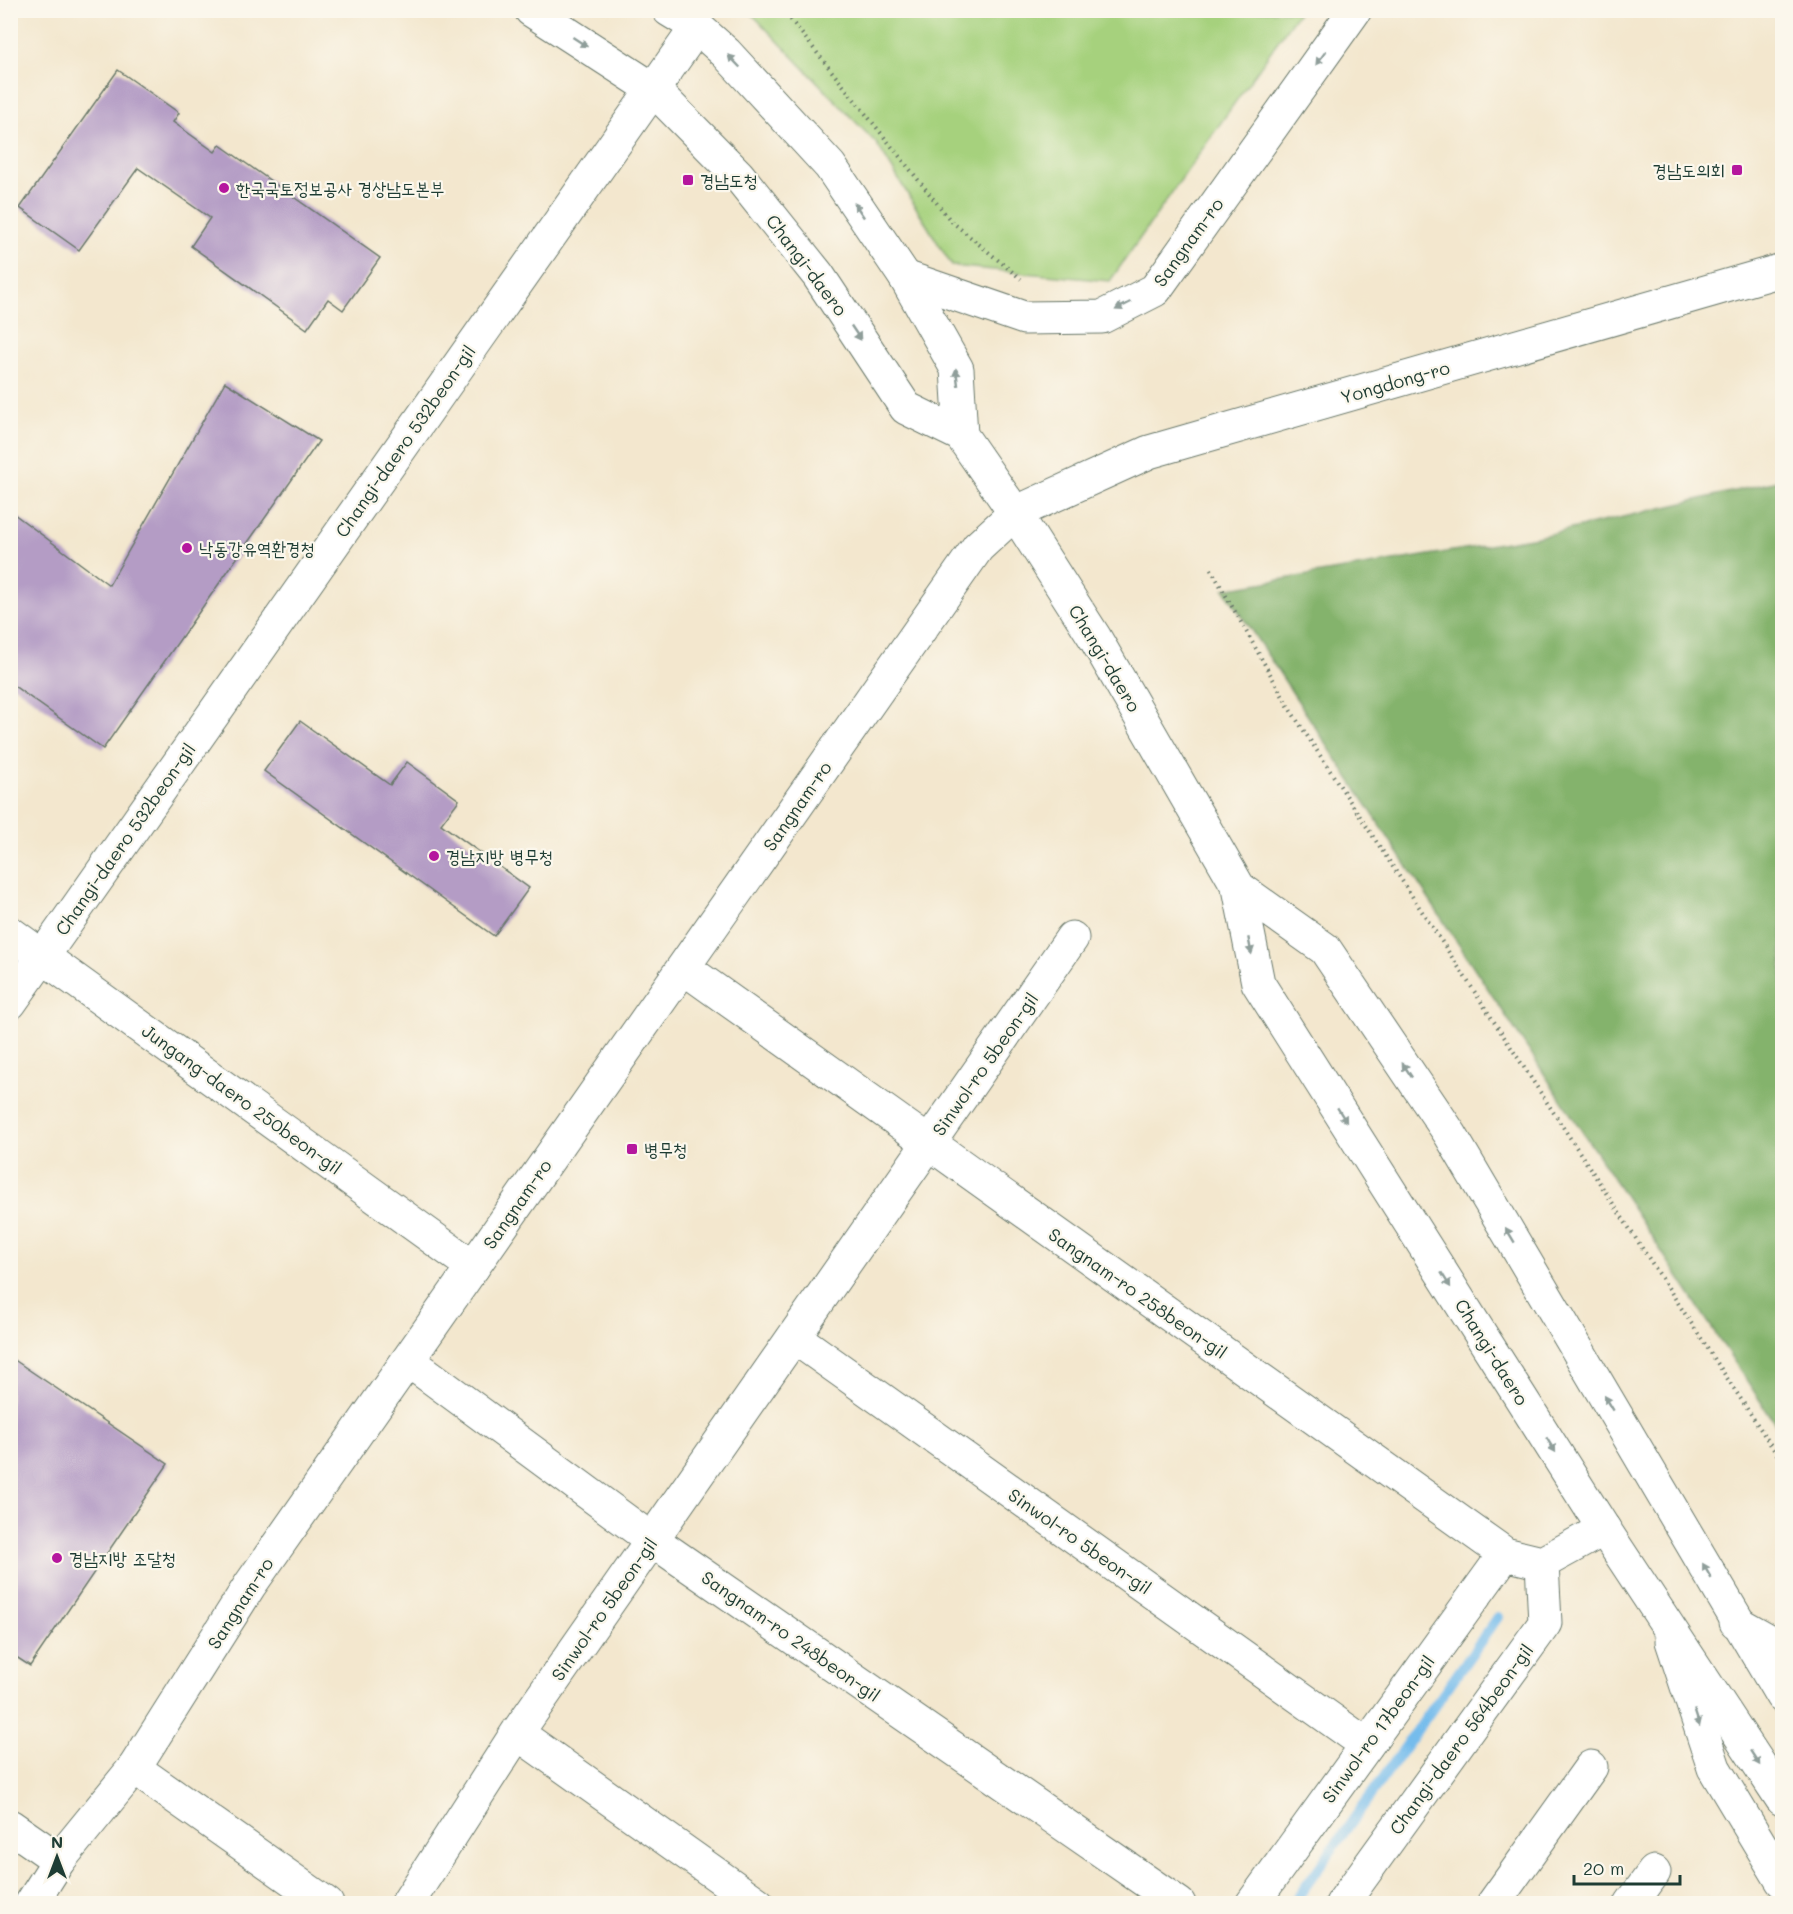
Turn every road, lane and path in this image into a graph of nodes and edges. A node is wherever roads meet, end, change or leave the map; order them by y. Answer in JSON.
{"nodes":[{"id":1,"x":531,"y":10,"type":"edge"},
{"id":2,"x":669,"y":10,"type":"edge"},
{"id":3,"x":783,"y":10,"type":"edge"},
{"id":4,"x":1355,"y":10,"type":"edge"},
{"id":5,"x":697,"y":27,"type":"junction"},
{"id":6,"x":653,"y":89,"type":"junction"},
{"id":7,"x":1782,"y":270,"type":"edge"},
{"id":8,"x":905,"y":277,"type":"junction"},
{"id":9,"x":1023,"y":280,"type":"dead end"},
{"id":10,"x":961,"y":435,"type":"junction"},
{"id":11,"x":1015,"y":513,"type":"junction"},
{"id":12,"x":1211,"y":569,"type":"dead end"},
{"id":13,"x":1239,"y":888,"type":"junction"},
{"id":14,"x":10,"y":933,"type":"edge"},
{"id":15,"x":1072,"y":938,"type":"dead end"},
{"id":16,"x":43,"y":955,"type":"junction"},
{"id":17,"x":684,"y":968,"type":"junction"},
{"id":18,"x":10,"y":1003,"type":"edge"},
{"id":19,"x":930,"y":1144,"type":"junction"},
{"id":20,"x":473,"y":1267,"type":"junction"},
{"id":21,"x":794,"y":1337,"type":"junction"},
{"id":22,"x":409,"y":1361,"type":"junction"},
{"id":23,"x":1782,"y":1462,"type":"edge"},
{"id":24,"x":1604,"y":1529,"type":"junction"},
{"id":25,"x":652,"y":1540,"type":"junction"},
{"id":26,"x":1506,"y":1554,"type":"junction"},
{"id":27,"x":1542,"y":1563,"type":"junction"},
{"id":28,"x":1665,"y":1622,"type":"junction"},
{"id":29,"x":1736,"y":1622,"type":"junction"},
{"id":30,"x":1782,"y":1648,"type":"edge"},
{"id":31,"x":1782,"y":1696,"type":"edge"},
{"id":32,"x":518,"y":1733,"type":"junction"},
{"id":33,"x":1367,"y":1745,"type":"junction"},
{"id":34,"x":1591,"y":1767,"type":"dead end"},
{"id":35,"x":135,"y":1768,"type":"junction"},
{"id":36,"x":1782,"y":1799,"type":"edge"},
{"id":37,"x":10,"y":1826,"type":"edge"},
{"id":38,"x":59,"y":1860,"type":"junction"},
{"id":39,"x":1654,"y":1872,"type":"dead end"},
{"id":40,"x":1782,"y":1881,"type":"edge"},
{"id":41,"x":32,"y":1904,"type":"edge"},
{"id":42,"x":327,"y":1904,"type":"edge"},
{"id":43,"x":407,"y":1904,"type":"edge"},
{"id":44,"x":758,"y":1904,"type":"edge"},
{"id":45,"x":1179,"y":1904,"type":"edge"},
{"id":46,"x":1251,"y":1904,"type":"edge"},
{"id":47,"x":1342,"y":1904,"type":"edge"},
{"id":48,"x":1493,"y":1904,"type":"edge"},
{"id":49,"x":1631,"y":1904,"type":"edge"}],
"edges":[{"from":1,"to":6,"type":"street","name":"Changi-daero","one_way":true},
{"from":2,"to":5,"type":"street"},
{"from":3,"to":9,"type":"path"},
{"from":4,"to":8,"type":"street","name":"Sangnam-ro","one_way":true},
{"from":5,"to":6,"type":"street","name":"Changi-daero 532beon-gil"},
{"from":8,"to":5,"type":"street","one_way":true},
{"from":6,"to":10,"type":"street","name":"Changi-daero","one_way":true},
{"from":6,"to":16,"type":"street","name":"Changi-daero 532beon-gil"},
{"from":7,"to":11,"type":"street","name":"Yongdong-ro"},
{"from":10,"to":8,"type":"street","one_way":true},
{"from":10,"to":11,"type":"street","name":"Changi-daero"},
{"from":11,"to":13,"type":"street","name":"Changi-daero"},
{"from":11,"to":17,"type":"street","name":"Sangnam-ro"},
{"from":12,"to":23,"type":"path"},
{"from":13,"to":24,"type":"street","name":"Changi-daero","one_way":true},
{"from":29,"to":13,"type":"street","name":"Changi-daero","one_way":true},
{"from":14,"to":16,"type":"street","name":"Jungang-daero 250beon-gil"},
{"from":15,"to":19,"type":"street","name":"Sinwol-ro 5beon-gil"},
{"from":16,"to":18,"type":"street","name":"Changi-daero 532beon-gil"},
{"from":16,"to":20,"type":"street","name":"Jungang-daero 250beon-gil"},
{"from":17,"to":19,"type":"street","name":"Sangnam-ro 258beon-gil"},
{"from":17,"to":20,"type":"street","name":"Sangnam-ro"},
{"from":19,"to":21,"type":"street","name":"Sinwol-ro 5beon-gil"},
{"from":19,"to":26,"type":"street","name":"Sangnam-ro 258beon-gil"},
{"from":20,"to":22,"type":"street","name":"Sangnam-ro"},
{"from":21,"to":25,"type":"street","name":"Sinwol-ro 5beon-gil"},
{"from":21,"to":33,"type":"street","name":"Sinwol-ro 5beon-gil"},
{"from":22,"to":25,"type":"street","name":"Sangnam-ro 248beon-gil"},
{"from":22,"to":35,"type":"street","name":"Sangnam-ro"},
{"from":24,"to":27,"type":"street"},
{"from":24,"to":28,"type":"street","name":"Changi-daero"},
{"from":25,"to":32,"type":"street","name":"Sinwol-ro 5beon-gil"},
{"from":25,"to":45,"type":"street","name":"Sangnam-ro 248beon-gil"},
{"from":26,"to":27,"type":"street","name":"Sangnam-ro 258beon-gil"},
{"from":26,"to":33,"type":"street","name":"Sinwol-ro 17beon-gil"},
{"from":27,"to":47,"type":"street","name":"Changi-daero 564beon-gil"},
{"from":28,"to":36,"type":"street","name":"Changi-daero","one_way":true},
{"from":28,"to":40,"type":"street","one_way":true},
{"from":29,"to":30,"type":"street"},
{"from":29,"to":31,"type":"street","name":"Changi-daero"},
{"from":32,"to":43,"type":"street","name":"Sinwol-ro 5beon-gil"},
{"from":32,"to":44,"type":"street"},
{"from":33,"to":46,"type":"street","name":"Sinwol-ro 17beon-gil"},
{"from":34,"to":48,"type":"street"},
{"from":35,"to":38,"type":"street","name":"Sangnam-ro"},
{"from":35,"to":42,"type":"street"},
{"from":37,"to":38,"type":"street"},
{"from":38,"to":41,"type":"street","name":"Sangnam-ro"},
{"from":39,"to":49,"type":"street"}]}
